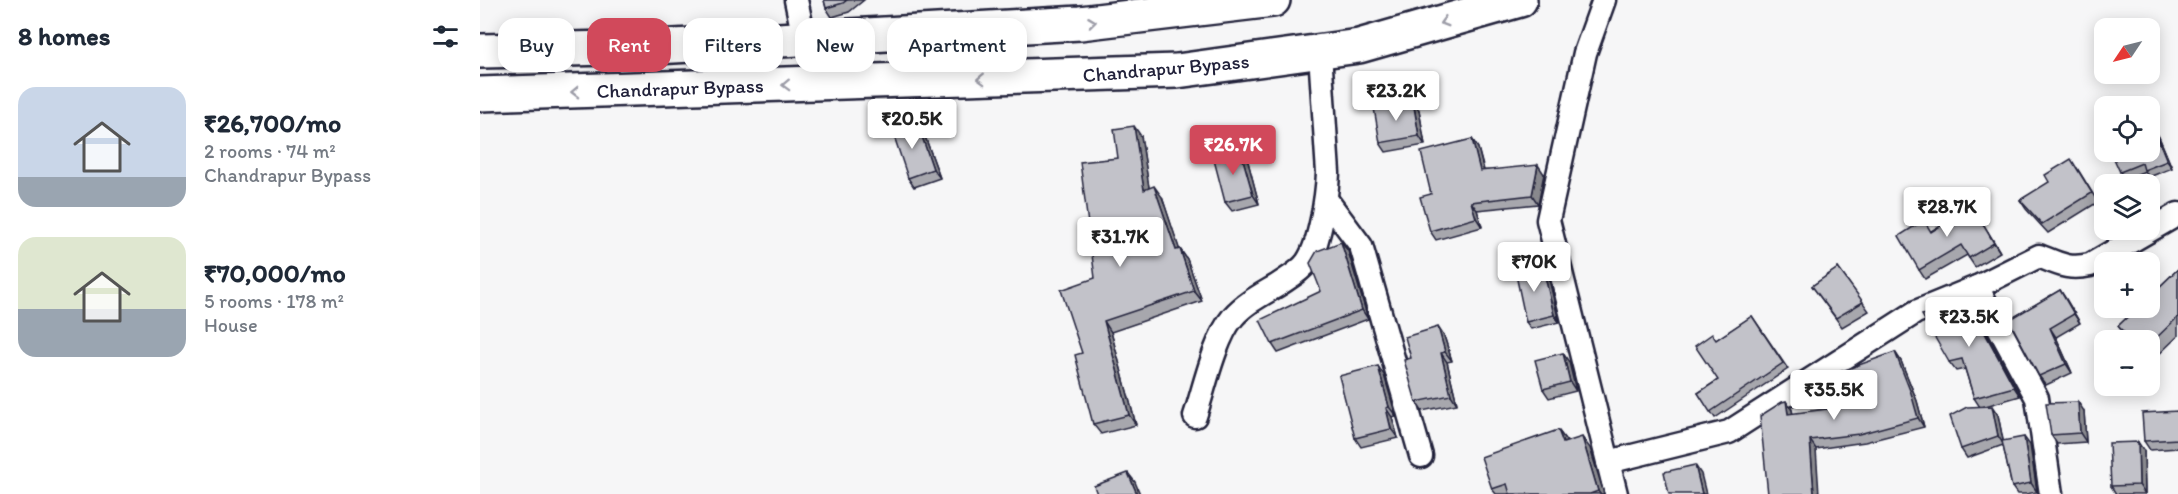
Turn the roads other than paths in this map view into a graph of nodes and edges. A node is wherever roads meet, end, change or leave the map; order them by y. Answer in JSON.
{"nodes":[{"id":1,"x":796,"y":0,"type":"edge"},
{"id":2,"x":1273,"y":0,"type":"edge"},
{"id":3,"x":1520,"y":0,"type":"edge"},
{"id":4,"x":1604,"y":0,"type":"edge"},
{"id":5,"x":1132,"y":8,"type":"edge"},
{"id":6,"x":800,"y":18,"type":"edge"},
{"id":7,"x":875,"y":34,"type":"edge"},
{"id":8,"x":795,"y":39,"type":"edge"},
{"id":9,"x":482,"y":51,"type":"edge"},
{"id":10,"x":1320,"y":52,"type":"junction"},
{"id":11,"x":480,"y":94,"type":"edge"},
{"id":12,"x":1326,"y":199,"type":"junction"},
{"id":13,"x":2178,"y":214,"type":"edge"},
{"id":14,"x":1977,"y":287,"type":"junction"},
{"id":15,"x":1195,"y":416,"type":"dead end"},
{"id":16,"x":1421,"y":456,"type":"dead end"},
{"id":17,"x":1608,"y":462,"type":"junction"},
{"id":18,"x":1616,"y":494,"type":"edge"},
{"id":19,"x":2050,"y":494,"type":"edge"}],
"edges":[{"from":1,"to":6,"type":"street"},
{"from":2,"to":5,"type":"highway"},
{"from":3,"to":10,"type":"highway","name":"Chandrapur Bypass","one_way":true},
{"from":4,"to":17,"type":"street"},
{"from":7,"to":5,"type":"highway","one_way":true},
{"from":8,"to":9,"type":"highway"},
{"from":10,"to":11,"type":"highway","name":"Chandrapur Bypass","one_way":true},
{"from":10,"to":12,"type":"street"},
{"from":12,"to":15,"type":"street"},
{"from":12,"to":16,"type":"street"},
{"from":13,"to":14,"type":"street"},
{"from":14,"to":17,"type":"street"},
{"from":14,"to":19,"type":"street"},
{"from":17,"to":18,"type":"street"}]}
